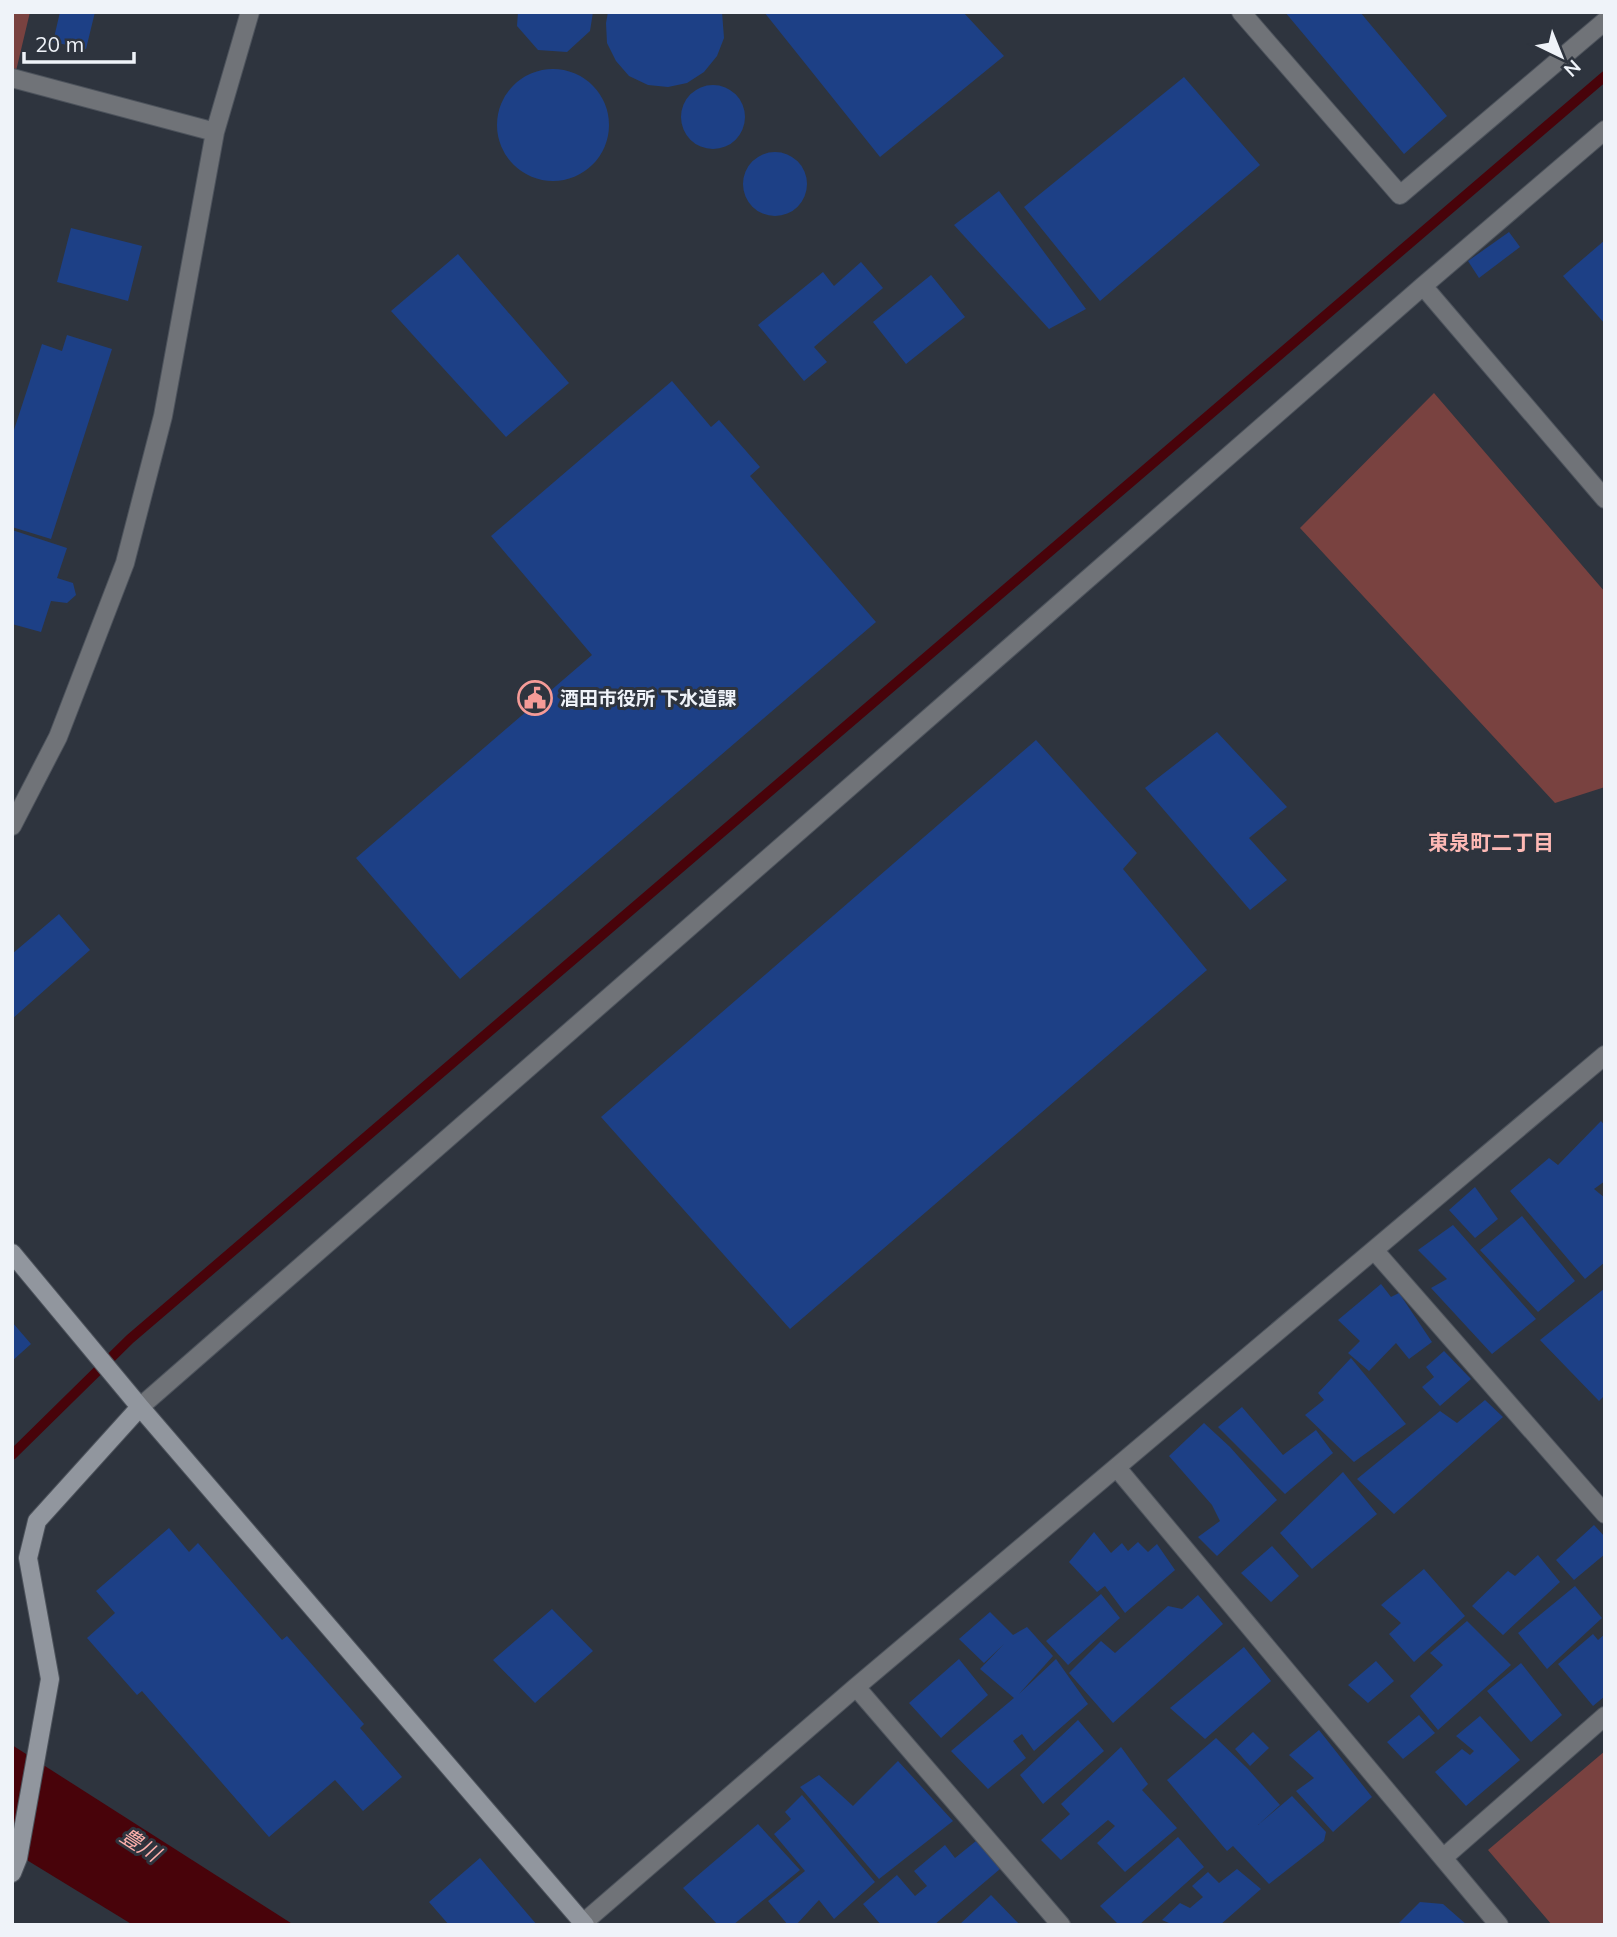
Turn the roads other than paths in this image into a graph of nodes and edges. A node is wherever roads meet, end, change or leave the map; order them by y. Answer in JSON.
{"nodes":[{"id":1,"x":250,"y":12,"type":"edge"},
{"id":2,"x":1241,"y":12,"type":"edge"},
{"id":3,"x":1605,"y":22,"type":"edge"},
{"id":4,"x":12,"y":78,"type":"edge"},
{"id":5,"x":1605,"y":130,"type":"edge"},
{"id":6,"x":215,"y":132,"type":"junction"},
{"id":7,"x":1423,"y":286,"type":"junction"},
{"id":8,"x":1605,"y":499,"type":"edge"},
{"id":9,"x":12,"y":826,"type":"edge"},
{"id":10,"x":1605,"y":1055,"type":"edge"},
{"id":11,"x":1374,"y":1250,"type":"junction"},
{"id":12,"x":12,"y":1253,"type":"edge"},
{"id":13,"x":140,"y":1407,"type":"junction"},
{"id":14,"x":1117,"y":1468,"type":"junction"},
{"id":15,"x":1605,"y":1514,"type":"edge"},
{"id":16,"x":856,"y":1688,"type":"junction"},
{"id":17,"x":1605,"y":1716,"type":"edge"},
{"id":18,"x":1443,"y":1858,"type":"junction"},
{"id":19,"x":12,"y":1873,"type":"edge"},
{"id":20,"x":584,"y":1924,"type":"edge"},
{"id":21,"x":1061,"y":1925,"type":"edge"},
{"id":22,"x":1499,"y":1925,"type":"edge"}],
"edges":[{"from":1,"to":6,"type":"street"},
{"from":2,"to":3,"type":"street"},
{"from":4,"to":6,"type":"street"},
{"from":5,"to":7,"type":"street"},
{"from":6,"to":9,"type":"street"},
{"from":7,"to":8,"type":"street"},
{"from":7,"to":13,"type":"street"},
{"from":10,"to":11,"type":"street"},
{"from":11,"to":14,"type":"street"},
{"from":11,"to":15,"type":"street"},
{"from":12,"to":13,"type":"street"},
{"from":13,"to":19,"type":"street"},
{"from":13,"to":20,"type":"street"},
{"from":14,"to":16,"type":"street"},
{"from":14,"to":18,"type":"street"},
{"from":16,"to":20,"type":"street"},
{"from":16,"to":21,"type":"street"},
{"from":17,"to":18,"type":"street"},
{"from":18,"to":22,"type":"street"}]}
